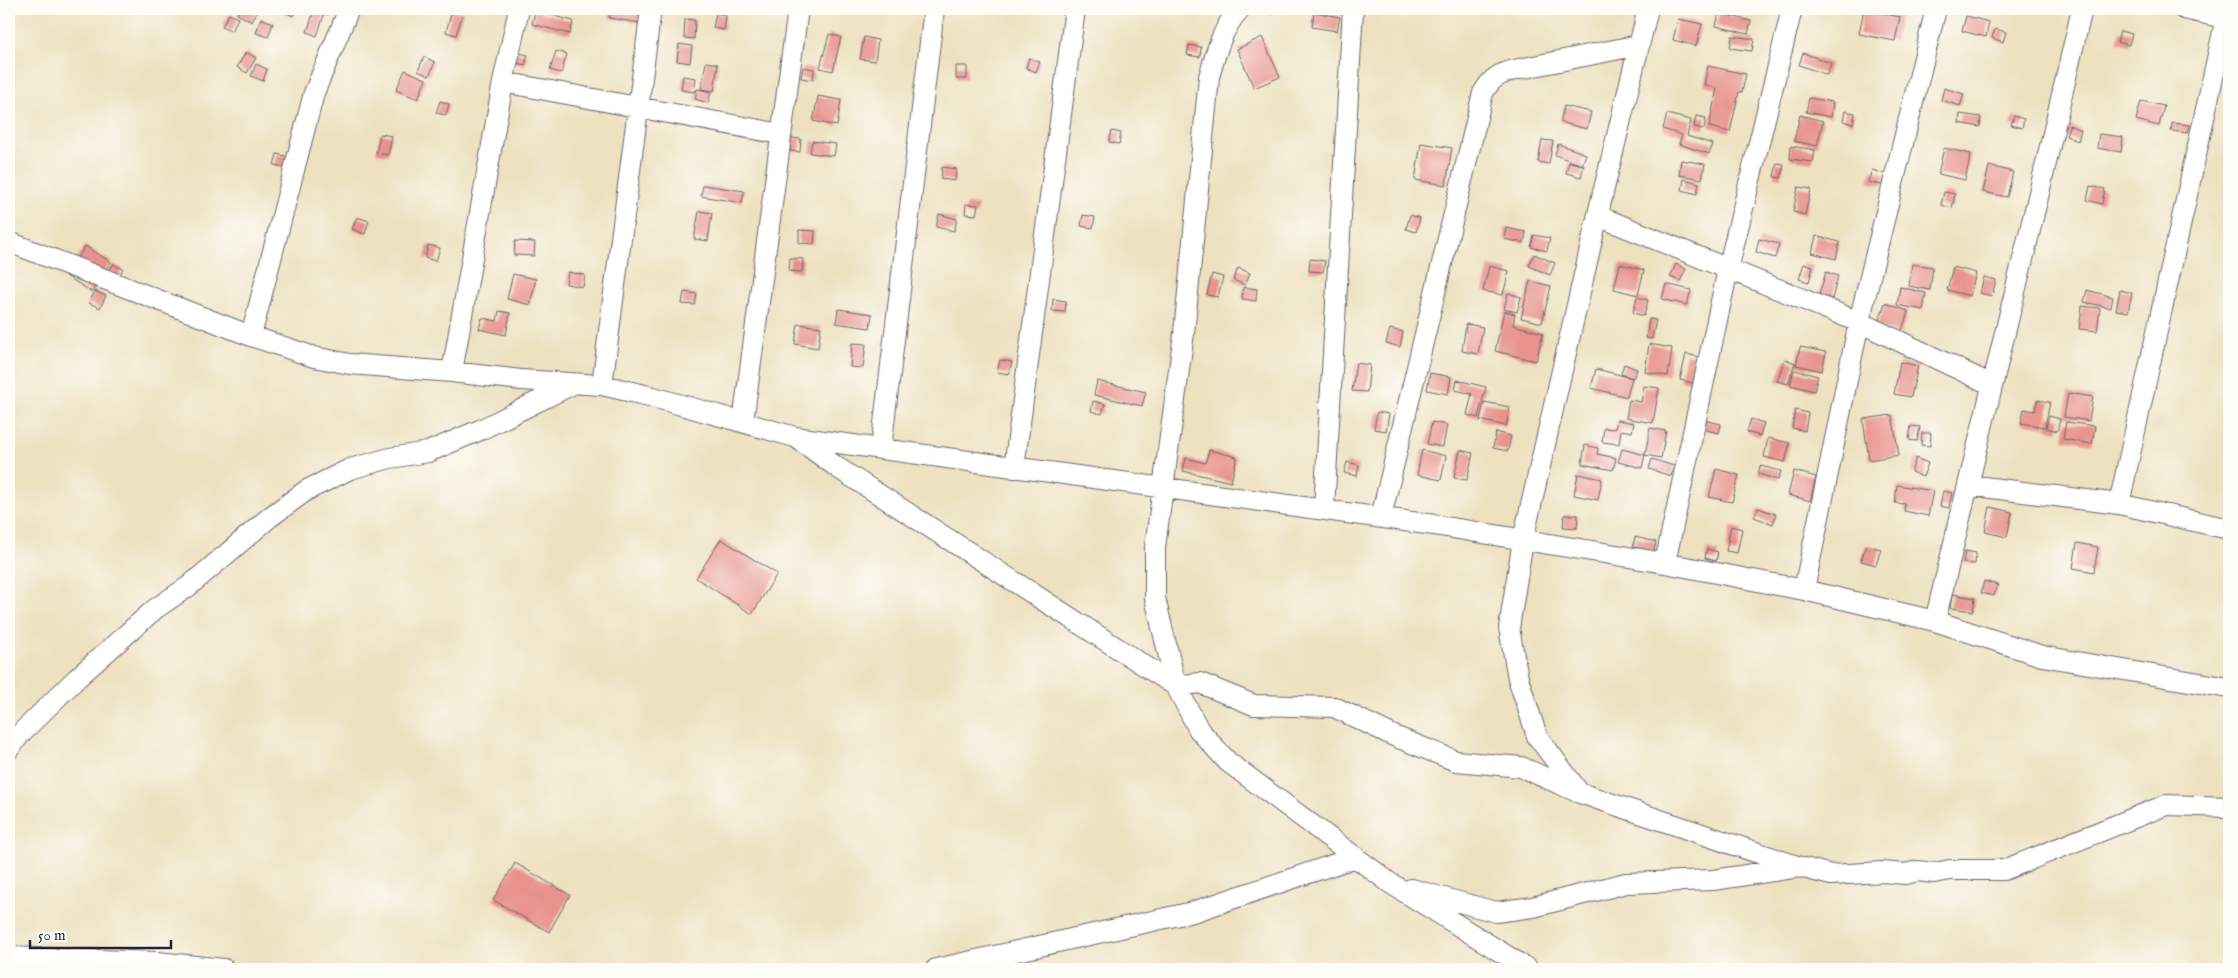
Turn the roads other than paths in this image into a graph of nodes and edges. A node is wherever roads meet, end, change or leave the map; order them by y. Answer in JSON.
{"nodes":[{"id":1,"x":349,"y":9,"type":"edge"},
{"id":2,"x":519,"y":9,"type":"edge"},
{"id":3,"x":651,"y":9,"type":"edge"},
{"id":4,"x":798,"y":9,"type":"edge"},
{"id":5,"x":934,"y":9,"type":"edge"},
{"id":6,"x":1075,"y":9,"type":"edge"},
{"id":7,"x":1240,"y":9,"type":"edge"},
{"id":8,"x":1353,"y":9,"type":"edge"},
{"id":9,"x":1648,"y":9,"type":"edge"},
{"id":10,"x":1792,"y":9,"type":"edge"},
{"id":11,"x":1936,"y":9,"type":"edge"},
{"id":12,"x":2082,"y":9,"type":"edge"},
{"id":13,"x":2184,"y":9,"type":"edge"},
{"id":14,"x":2228,"y":16,"type":"edge"},
{"id":15,"x":1639,"y":44,"type":"junction"},
{"id":16,"x":503,"y":82,"type":"junction"},
{"id":17,"x":638,"y":108,"type":"junction"},
{"id":18,"x":781,"y":134,"type":"junction"},
{"id":19,"x":1598,"y":216,"type":"junction"},
{"id":20,"x":9,"y":242,"type":"edge"},
{"id":21,"x":1728,"y":269,"type":"junction"},
{"id":22,"x":1859,"y":322,"type":"junction"},
{"id":23,"x":251,"y":336,"type":"junction"},
{"id":24,"x":452,"y":372,"type":"junction"},
{"id":25,"x":574,"y":383,"type":"junction"},
{"id":26,"x":1992,"y":384,"type":"junction"},
{"id":27,"x":602,"y":385,"type":"junction"},
{"id":28,"x":742,"y":422,"type":"junction"},
{"id":29,"x":795,"y":437,"type":"junction"},
{"id":30,"x":881,"y":448,"type":"junction"},
{"id":31,"x":1014,"y":468,"type":"junction"},
{"id":32,"x":1968,"y":485,"type":"junction"},
{"id":33,"x":1163,"y":486,"type":"junction"},
{"id":34,"x":2119,"y":504,"type":"junction"},
{"id":35,"x":1324,"y":509,"type":"junction"},
{"id":36,"x":1381,"y":517,"type":"junction"},
{"id":37,"x":2229,"y":529,"type":"edge"},
{"id":38,"x":1523,"y":540,"type":"junction"},
{"id":39,"x":1664,"y":563,"type":"junction"},
{"id":40,"x":1804,"y":590,"type":"junction"},
{"id":41,"x":1935,"y":621,"type":"junction"},
{"id":42,"x":1176,"y":686,"type":"junction"},
{"id":43,"x":2229,"y":688,"type":"edge"},
{"id":44,"x":9,"y":749,"type":"edge"},
{"id":45,"x":1580,"y":793,"type":"junction"},
{"id":46,"x":2229,"y":808,"type":"edge"},
{"id":47,"x":1356,"y":857,"type":"junction"},
{"id":48,"x":1800,"y":867,"type":"junction"},
{"id":49,"x":1390,"y":883,"type":"junction"},
{"id":50,"x":9,"y":957,"type":"edge"},
{"id":51,"x":224,"y":969,"type":"edge"},
{"id":52,"x":936,"y":969,"type":"edge"},
{"id":53,"x":1528,"y":969,"type":"edge"}],
"edges":[{"from":1,"to":23,"type":"street"},
{"from":2,"to":16,"type":"street"},
{"from":3,"to":17,"type":"street"},
{"from":4,"to":18,"type":"street"},
{"from":5,"to":30,"type":"street"},
{"from":6,"to":31,"type":"street"},
{"from":7,"to":33,"type":"street"},
{"from":8,"to":35,"type":"street"},
{"from":9,"to":15,"type":"street"},
{"from":10,"to":21,"type":"street"},
{"from":11,"to":22,"type":"street"},
{"from":12,"to":26,"type":"street"},
{"from":13,"to":14,"type":"street"},
{"from":14,"to":34,"type":"street"},
{"from":15,"to":19,"type":"street"},
{"from":15,"to":36,"type":"street"},
{"from":16,"to":17,"type":"street"},
{"from":16,"to":24,"type":"street"},
{"from":17,"to":18,"type":"street"},
{"from":17,"to":27,"type":"street"},
{"from":18,"to":28,"type":"street"},
{"from":19,"to":21,"type":"street"},
{"from":19,"to":38,"type":"street"},
{"from":20,"to":23,"type":"street"},
{"from":21,"to":22,"type":"street"},
{"from":21,"to":39,"type":"street"},
{"from":22,"to":26,"type":"street"},
{"from":22,"to":40,"type":"street"},
{"from":23,"to":24,"type":"street"},
{"from":24,"to":25,"type":"street"},
{"from":25,"to":27,"type":"street"},
{"from":25,"to":44,"type":"street"},
{"from":26,"to":32,"type":"street"},
{"from":27,"to":28,"type":"street"},
{"from":28,"to":29,"type":"street"},
{"from":29,"to":30,"type":"street"},
{"from":29,"to":42,"type":"street"},
{"from":30,"to":31,"type":"street"},
{"from":31,"to":33,"type":"street"},
{"from":32,"to":34,"type":"street"},
{"from":32,"to":41,"type":"street"},
{"from":33,"to":35,"type":"street"},
{"from":33,"to":42,"type":"street"},
{"from":34,"to":37,"type":"street"},
{"from":35,"to":36,"type":"street"},
{"from":36,"to":38,"type":"street"},
{"from":38,"to":39,"type":"street"},
{"from":38,"to":45,"type":"street"},
{"from":39,"to":40,"type":"street"},
{"from":40,"to":41,"type":"street"},
{"from":41,"to":43,"type":"street"},
{"from":42,"to":45,"type":"street"},
{"from":42,"to":47,"type":"street"},
{"from":45,"to":48,"type":"street"},
{"from":46,"to":48,"type":"street"},
{"from":47,"to":49,"type":"street"},
{"from":47,"to":52,"type":"street"},
{"from":48,"to":49,"type":"street"},
{"from":49,"to":53,"type":"street"},
{"from":50,"to":51,"type":"street"}]}
